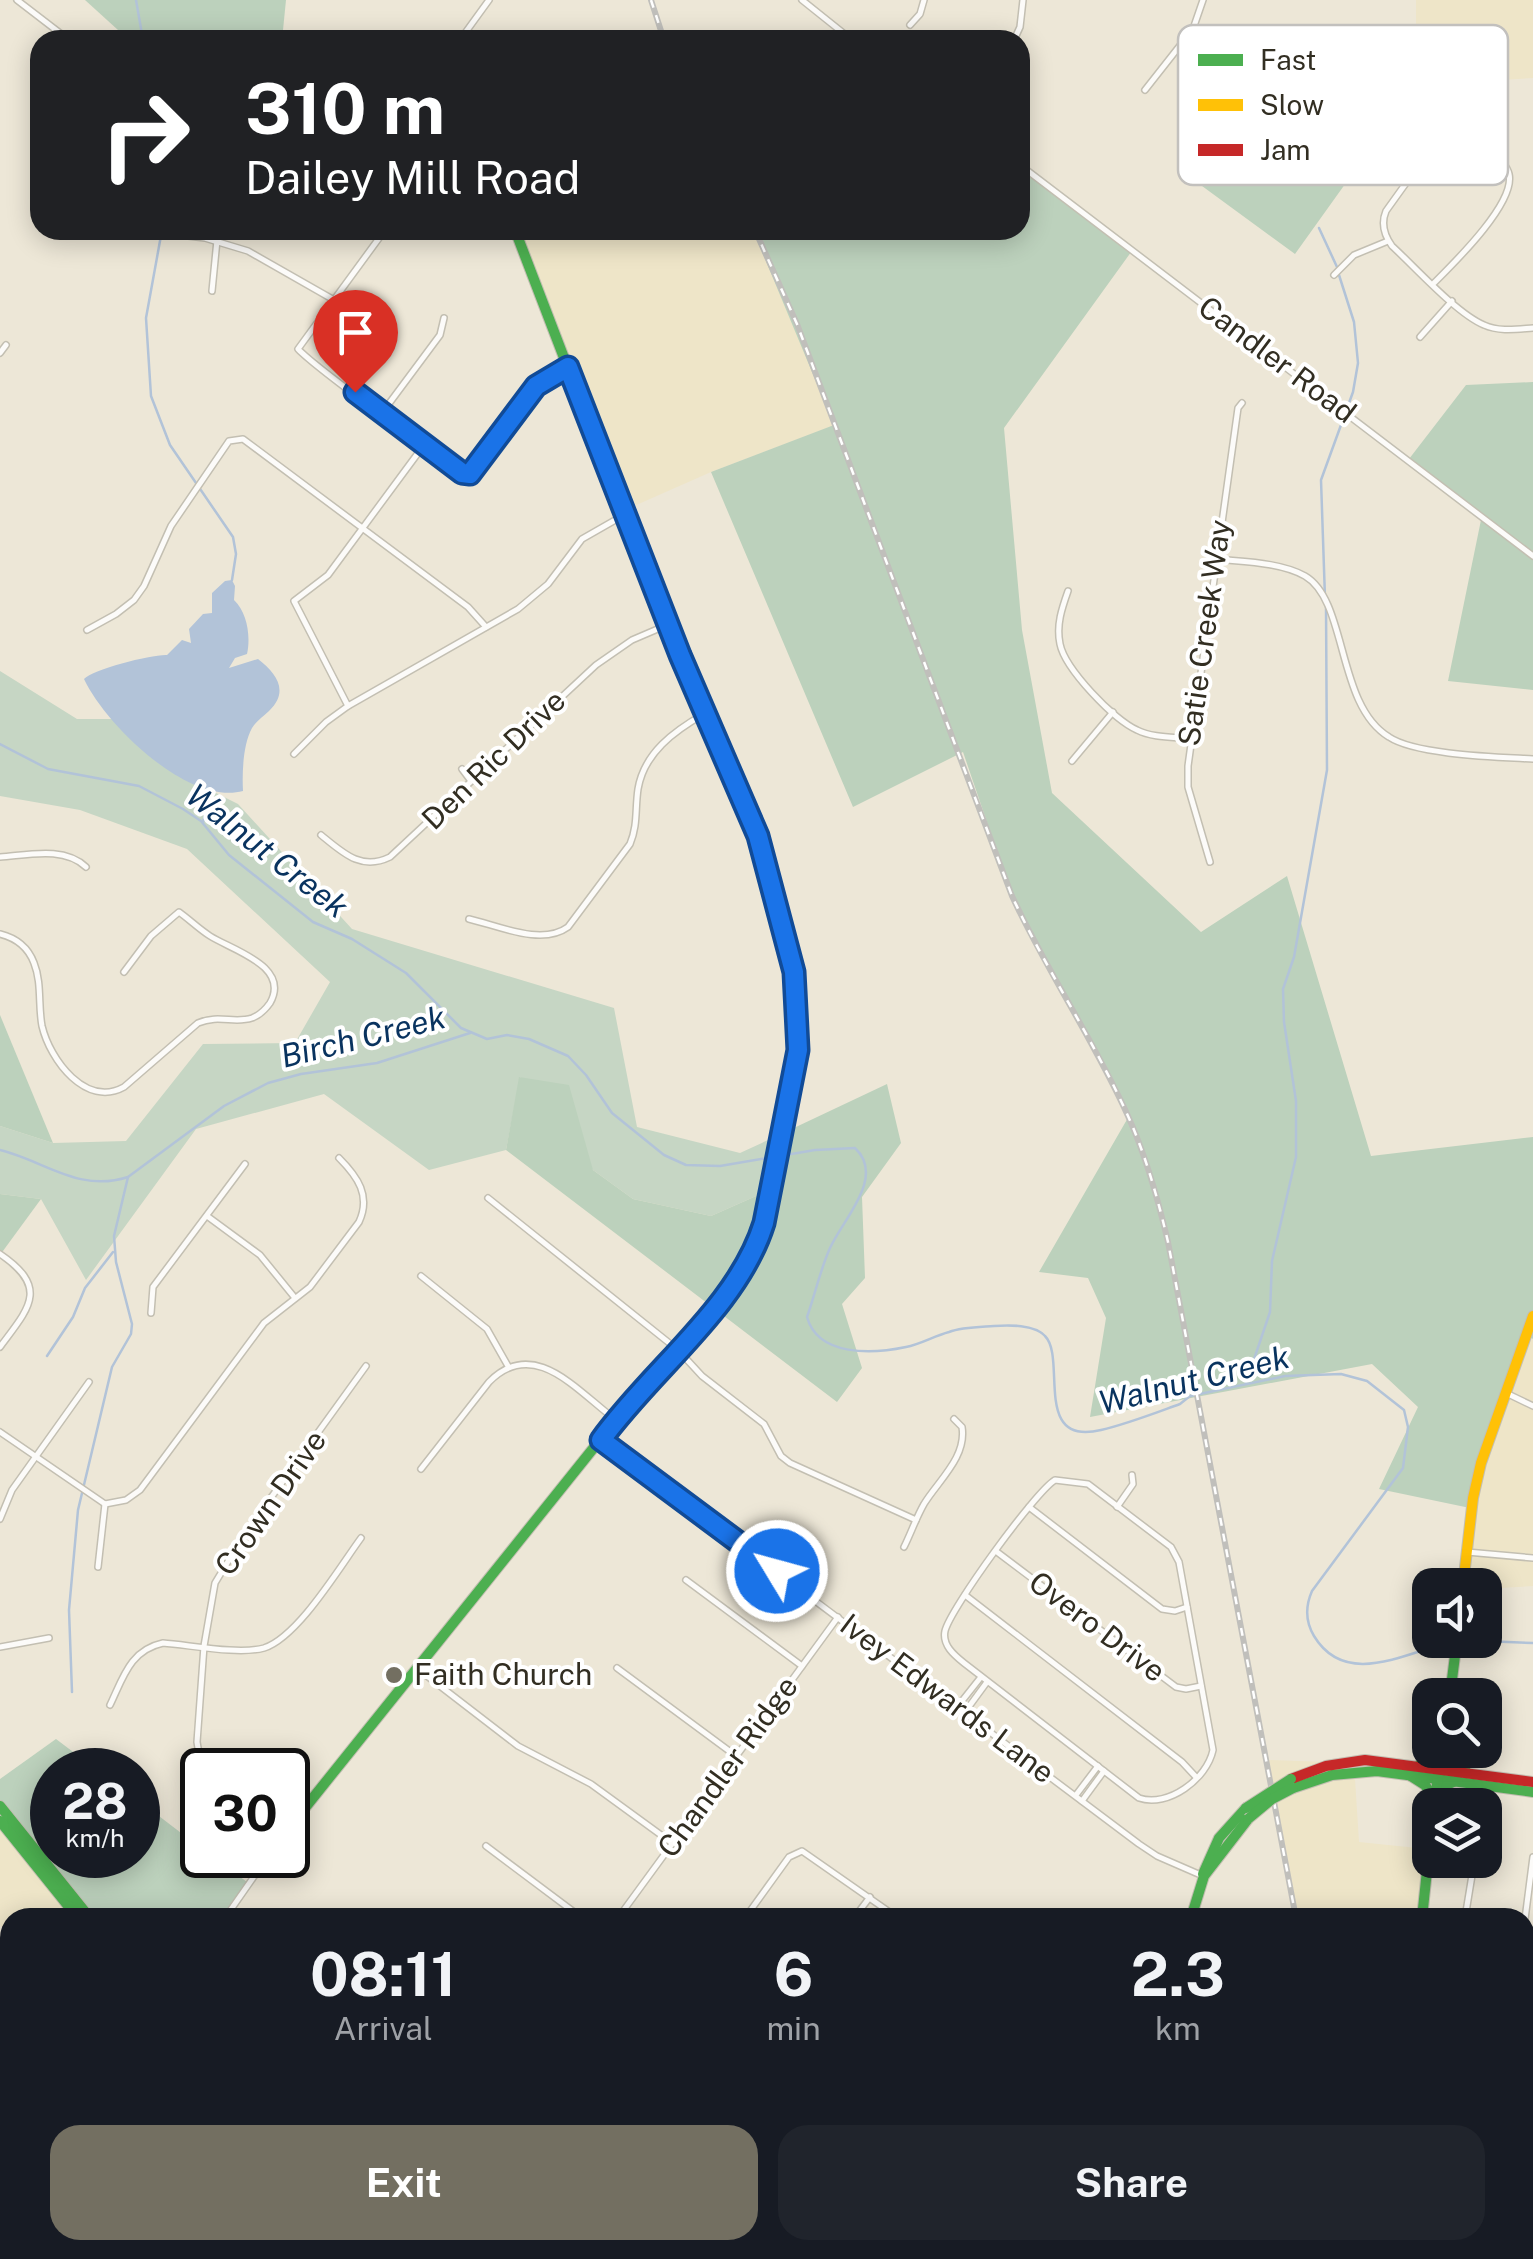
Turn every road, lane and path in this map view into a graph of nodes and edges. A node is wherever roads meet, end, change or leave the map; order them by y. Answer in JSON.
{"nodes":[{"id":1,"x":17,"y":0,"type":"edge"},
{"id":2,"x":488,"y":0,"type":"edge"},
{"id":3,"x":802,"y":0,"type":"edge"},
{"id":4,"x":924,"y":0,"type":"edge"},
{"id":5,"x":1023,"y":0,"type":"edge"},
{"id":6,"x":1202,"y":0,"type":"edge"},
{"id":7,"x":910,"y":25,"type":"dead end"},
{"id":8,"x":1194,"y":25,"type":"edge"},
{"id":9,"x":56,"y":30,"type":"edge"},
{"id":10,"x":467,"y":30,"type":"edge"},
{"id":11,"x":840,"y":30,"type":"edge"},
{"id":12,"x":1018,"y":30,"type":"edge"},
{"id":13,"x":1178,"y":48,"type":"edge"},
{"id":14,"x":1145,"y":90,"type":"dead end"},
{"id":15,"x":1508,"y":171,"type":"edge"},
{"id":16,"x":1030,"y":173,"type":"edge"},
{"id":17,"x":1404,"y":185,"type":"edge"},
{"id":18,"x":216,"y":240,"type":"joint"},
{"id":19,"x":377,"y":240,"type":"edge"},
{"id":20,"x":519,"y":240,"type":"edge"},
{"id":21,"x":1388,"y":241,"type":"junction"},
{"id":22,"x":1334,"y":275,"type":"dead end"},
{"id":23,"x":1433,"y":284,"type":"junction"},
{"id":24,"x":212,"y":292,"type":"dead end"},
{"id":25,"x":334,"y":300,"type":"junction"},
{"id":26,"x":1452,"y":300,"type":"junction"},
{"id":27,"x":444,"y":318,"type":"dead end"},
{"id":28,"x":1533,"y":328,"type":"edge"},
{"id":29,"x":1420,"y":338,"type":"dead end"},
{"id":30,"x":6,"y":346,"type":"dead end"},
{"id":31,"x":0,"y":354,"type":"edge"},
{"id":32,"x":568,"y":367,"type":"junction"},
{"id":33,"x":1242,"y":403,"type":"dead end"},
{"id":34,"x":382,"y":412,"type":"junction"},
{"id":35,"x":424,"y":445,"type":"junction"},
{"id":36,"x":626,"y":514,"type":"junction"},
{"id":37,"x":363,"y":529,"type":"junction"},
{"id":38,"x":1533,"y":556,"type":"edge"},
{"id":39,"x":1214,"y":559,"type":"junction"},
{"id":40,"x":1068,"y":590,"type":"dead end"},
{"id":41,"x":667,"y":625,"type":"junction"},
{"id":42,"x":486,"y":627,"type":"junction"},
{"id":43,"x":87,"y":630,"type":"dead end"},
{"id":44,"x":348,"y":706,"type":"junction"},
{"id":45,"x":1113,"y":712,"type":"junction"},
{"id":46,"x":704,"y":714,"type":"junction"},
{"id":47,"x":1191,"y":739,"type":"junction"},
{"id":48,"x":294,"y":754,"type":"dead end"},
{"id":49,"x":1533,"y":758,"type":"edge"},
{"id":50,"x":1072,"y":761,"type":"dead end"},
{"id":51,"x":462,"y":769,"type":"dead end"},
{"id":52,"x":471,"y":781,"type":"junction"},
{"id":53,"x":320,"y":834,"type":"dead end"},
{"id":54,"x":0,"y":857,"type":"edge"},
{"id":55,"x":1210,"y":862,"type":"dead end"},
{"id":56,"x":86,"y":867,"type":"dead end"},
{"id":57,"x":469,"y":919,"type":"dead end"},
{"id":58,"x":0,"y":934,"type":"edge"},
{"id":59,"x":124,"y":972,"type":"dead end"},
{"id":60,"x":340,"y":1158,"type":"dead end"},
{"id":61,"x":245,"y":1164,"type":"dead end"},
{"id":62,"x":488,"y":1198,"type":"dead end"},
{"id":63,"x":208,"y":1216,"type":"junction"},
{"id":64,"x":0,"y":1254,"type":"edge"},
{"id":65,"x":422,"y":1276,"type":"dead end"},
{"id":66,"x":295,"y":1298,"type":"junction"},
{"id":67,"x":151,"y":1313,"type":"dead end"},
{"id":68,"x":1533,"y":1316,"type":"edge"},
{"id":69,"x":0,"y":1348,"type":"edge"},
{"id":70,"x":678,"y":1350,"type":"junction"},
{"id":71,"x":366,"y":1366,"type":"dead end"},
{"id":72,"x":508,"y":1366,"type":"junction"},
{"id":73,"x":90,"y":1382,"type":"dead end"},
{"id":74,"x":1506,"y":1393,"type":"junction"},
{"id":75,"x":1533,"y":1406,"type":"edge"},
{"id":76,"x":954,"y":1418,"type":"dead end"},
{"id":77,"x":616,"y":1420,"type":"junction"},
{"id":78,"x":0,"y":1432,"type":"edge"},
{"id":79,"x":601,"y":1440,"type":"junction"},
{"id":80,"x":36,"y":1457,"type":"junction"},
{"id":81,"x":421,"y":1469,"type":"dead end"},
{"id":82,"x":1132,"y":1475,"type":"dead end"},
{"id":83,"x":105,"y":1504,"type":"junction"},
{"id":84,"x":1030,"y":1507,"type":"junction"},
{"id":85,"x":1117,"y":1507,"type":"junction"},
{"id":86,"x":0,"y":1519,"type":"edge"},
{"id":87,"x":916,"y":1520,"type":"junction"},
{"id":88,"x":361,"y":1538,"type":"dead end"},
{"id":89,"x":904,"y":1548,"type":"dead end"},
{"id":90,"x":996,"y":1552,"type":"junction"},
{"id":91,"x":1467,"y":1552,"type":"junction"},
{"id":92,"x":1533,"y":1558,"type":"edge"},
{"id":93,"x":98,"y":1567,"type":"dead end"},
{"id":94,"x":1465,"y":1568,"type":"edge"},
{"id":95,"x":686,"y":1580,"type":"dead end"},
{"id":96,"x":965,"y":1595,"type":"junction"},
{"id":97,"x":1187,"y":1607,"type":"junction"},
{"id":98,"x":838,"y":1617,"type":"junction"},
{"id":99,"x":48,"y":1638,"type":"dead end"},
{"id":100,"x":204,"y":1646,"type":"junction"},
{"id":101,"x":0,"y":1647,"type":"edge"},
{"id":102,"x":802,"y":1666,"type":"junction"},
{"id":103,"x":416,"y":1668,"type":"junction"},
{"id":104,"x":618,"y":1668,"type":"dead end"},
{"id":105,"x":981,"y":1676,"type":"junction"},
{"id":106,"x":988,"y":1682,"type":"junction"},
{"id":107,"x":1202,"y":1686,"type":"junction"},
{"id":108,"x":110,"y":1706,"type":"dead end"},
{"id":109,"x":958,"y":1706,"type":"junction"},
{"id":110,"x":966,"y":1712,"type":"junction"},
{"id":111,"x":199,"y":1748,"type":"edge"},
{"id":112,"x":736,"y":1756,"type":"junction"},
{"id":113,"x":1412,"y":1765,"type":"edge"},
{"id":114,"x":1101,"y":1768,"type":"junction"},
{"id":115,"x":1426,"y":1768,"type":"edge"},
{"id":116,"x":1439,"y":1768,"type":"edge"},
{"id":117,"x":1456,"y":1768,"type":"edge"},
{"id":118,"x":1406,"y":1773,"type":"junction"},
{"id":119,"x":1438,"y":1773,"type":"junction"},
{"id":120,"x":1462,"y":1776,"type":"junction"},
{"id":121,"x":1196,"y":1777,"type":"junction"},
{"id":122,"x":1533,"y":1782,"type":"edge"},
{"id":123,"x":1292,"y":1784,"type":"junction"},
{"id":124,"x":1427,"y":1788,"type":"edge"},
{"id":125,"x":1436,"y":1788,"type":"edge"},
{"id":126,"x":1446,"y":1788,"type":"edge"},
{"id":127,"x":1533,"y":1792,"type":"edge"},
{"id":128,"x":1076,"y":1796,"type":"junction"},
{"id":129,"x":310,"y":1801,"type":"edge"},
{"id":130,"x":1082,"y":1801,"type":"junction"},
{"id":131,"x":0,"y":1806,"type":"edge"},
{"id":132,"x":0,"y":1821,"type":"edge"},
{"id":133,"x":672,"y":1843,"type":"junction"},
{"id":134,"x":486,"y":1846,"type":"dead end"},
{"id":135,"x":1533,"y":1857,"type":"edge"},
{"id":136,"x":1203,"y":1876,"type":"junction"},
{"id":137,"x":252,"y":1878,"type":"edge"},
{"id":138,"x":1426,"y":1878,"type":"edge"},
{"id":139,"x":1472,"y":1878,"type":"edge"},
{"id":140,"x":870,"y":1896,"type":"junction"},
{"id":141,"x":70,"y":1908,"type":"edge"},
{"id":142,"x":82,"y":1908,"type":"edge"},
{"id":143,"x":232,"y":1908,"type":"edge"},
{"id":144,"x":569,"y":1908,"type":"edge"},
{"id":145,"x":625,"y":1908,"type":"edge"},
{"id":146,"x":752,"y":1908,"type":"edge"},
{"id":147,"x":861,"y":1908,"type":"edge"},
{"id":148,"x":885,"y":1908,"type":"edge"},
{"id":149,"x":1194,"y":1908,"type":"edge"},
{"id":150,"x":1423,"y":1908,"type":"edge"},
{"id":151,"x":1467,"y":1908,"type":"edge"},
{"id":152,"x":1527,"y":1908,"type":"edge"}],
"edges":[{"from":1,"to":9,"type":"street"},
{"from":2,"to":10,"type":"street"},
{"from":3,"to":11,"type":"street"},
{"from":4,"to":7,"type":"street"},
{"from":5,"to":12,"type":"street"},
{"from":6,"to":8,"type":"street"},
{"from":13,"to":14,"type":"street"},
{"from":15,"to":23,"type":"street"},
{"from":16,"to":38,"type":"street","name":"Candler Road"},
{"from":17,"to":21,"type":"street"},
{"from":18,"to":24,"type":"street"},
{"from":18,"to":25,"type":"street"},
{"from":19,"to":25,"type":"street"},
{"from":20,"to":32,"type":"street"},
{"from":21,"to":22,"type":"street"},
{"from":21,"to":23,"type":"street"},
{"from":23,"to":26,"type":"street"},
{"from":25,"to":34,"type":"street"},
{"from":26,"to":28,"type":"street"},
{"from":26,"to":29,"type":"street"},
{"from":27,"to":34,"type":"street"},
{"from":30,"to":31,"type":"street"},
{"from":32,"to":35,"type":"street"},
{"from":32,"to":36,"type":"street"},
{"from":33,"to":39,"type":"street","name":"Satie Creek Way"},
{"from":34,"to":35,"type":"street"},
{"from":35,"to":37,"type":"street"},
{"from":36,"to":41,"type":"street"},
{"from":36,"to":42,"type":"street"},
{"from":37,"to":42,"type":"street"},
{"from":37,"to":43,"type":"street"},
{"from":37,"to":44,"type":"street"},
{"from":39,"to":47,"type":"street","name":"Satie Creek Way"},
{"from":39,"to":49,"type":"street"},
{"from":40,"to":45,"type":"street"},
{"from":41,"to":46,"type":"street"},
{"from":41,"to":52,"type":"street","name":"Den Ric Drive"},
{"from":42,"to":44,"type":"street"},
{"from":44,"to":48,"type":"street"},
{"from":45,"to":47,"type":"street"},
{"from":45,"to":50,"type":"street"},
{"from":46,"to":57,"type":"street"},
{"from":46,"to":70,"type":"street"},
{"from":47,"to":55,"type":"street","name":"Satie Creek Way"},
{"from":51,"to":52,"type":"street"},
{"from":52,"to":53,"type":"street","name":"Den Ric Drive"},
{"from":54,"to":56,"type":"street"},
{"from":58,"to":59,"type":"street"},
{"from":60,"to":66,"type":"street"},
{"from":61,"to":63,"type":"street"},
{"from":62,"to":70,"type":"street"},
{"from":63,"to":66,"type":"street"},
{"from":63,"to":67,"type":"street"},
{"from":64,"to":69,"type":"street"},
{"from":65,"to":72,"type":"street"},
{"from":66,"to":83,"type":"street"},
{"from":68,"to":74,"type":"street"},
{"from":70,"to":77,"type":"street"},
{"from":70,"to":87,"type":"street"},
{"from":71,"to":100,"type":"street","name":"Crown Drive"},
{"from":72,"to":77,"type":"street"},
{"from":72,"to":81,"type":"street"},
{"from":73,"to":80,"type":"street"},
{"from":74,"to":75,"type":"street"},
{"from":74,"to":91,"type":"street"},
{"from":76,"to":87,"type":"street"},
{"from":77,"to":79,"type":"street"},
{"from":78,"to":80,"type":"street"},
{"from":79,"to":98,"type":"street","name":"Ivey Edwards Lane"},
{"from":79,"to":103,"type":"street"},
{"from":80,"to":83,"type":"street"},
{"from":80,"to":86,"type":"street"},
{"from":82,"to":85,"type":"street"},
{"from":83,"to":93,"type":"street"},
{"from":84,"to":85,"type":"street"},
{"from":84,"to":90,"type":"street"},
{"from":84,"to":97,"type":"street"},
{"from":85,"to":97,"type":"street"},
{"from":87,"to":89,"type":"street"},
{"from":88,"to":100,"type":"street"},
{"from":90,"to":96,"type":"street"},
{"from":90,"to":107,"type":"street","name":"Overo Drive"},
{"from":91,"to":92,"type":"street"},
{"from":91,"to":94,"type":"street"},
{"from":95,"to":102,"type":"street"},
{"from":96,"to":105,"type":"street"},
{"from":96,"to":121,"type":"street"},
{"from":97,"to":107,"type":"street"},
{"from":98,"to":102,"type":"street","name":"Chandler Ridge"},
{"from":98,"to":109,"type":"street","name":"Ivey Edwards Lane"},
{"from":99,"to":101,"type":"street"},
{"from":100,"to":108,"type":"street"},
{"from":100,"to":111,"type":"street","name":"Crown Drive"},
{"from":102,"to":112,"type":"street","name":"Chandler Ridge"},
{"from":103,"to":129,"type":"street"},
{"from":103,"to":133,"type":"street"},
{"from":104,"to":112,"type":"street"},
{"from":105,"to":106,"type":"street"},
{"from":105,"to":109,"type":"street"},
{"from":106,"to":110,"type":"street"},
{"from":106,"to":114,"type":"street"},
{"from":107,"to":121,"type":"street"},
{"from":109,"to":110,"type":"street","name":"Ivey Edwards Lane"},
{"from":110,"to":128,"type":"street","name":"Ivey Edwards Lane"},
{"from":112,"to":133,"type":"street","name":"Chandler Ridge"},
{"from":113,"to":123,"type":"street"},
{"from":114,"to":121,"type":"street"},
{"from":114,"to":128,"type":"street"},
{"from":114,"to":130,"type":"street"},
{"from":115,"to":119,"type":"street"},
{"from":116,"to":119,"type":"street"},
{"from":117,"to":120,"type":"street"},
{"from":118,"to":119,"type":"street"},
{"from":118,"to":123,"type":"street"},
{"from":118,"to":124,"type":"street"},
{"from":119,"to":120,"type":"street"},
{"from":119,"to":125,"type":"street"},
{"from":120,"to":122,"type":"street"},
{"from":120,"to":126,"type":"street"},
{"from":120,"to":127,"type":"street"},
{"from":123,"to":136,"type":"street","bridge":true},
{"from":128,"to":130,"type":"street","name":"Ivey Edwards Lane"},
{"from":130,"to":136,"type":"street","name":"Ivey Edwards Lane"},
{"from":131,"to":142,"type":"street"},
{"from":132,"to":141,"type":"street"},
{"from":133,"to":145,"type":"street","name":"Chandler Ridge"},
{"from":134,"to":144,"type":"street"},
{"from":135,"to":152,"type":"street"},
{"from":136,"to":149,"type":"street"},
{"from":137,"to":143,"type":"street"},
{"from":138,"to":150,"type":"street"},
{"from":139,"to":151,"type":"street"},
{"from":140,"to":146,"type":"street"},
{"from":140,"to":147,"type":"street"},
{"from":140,"to":148,"type":"street"}]}
